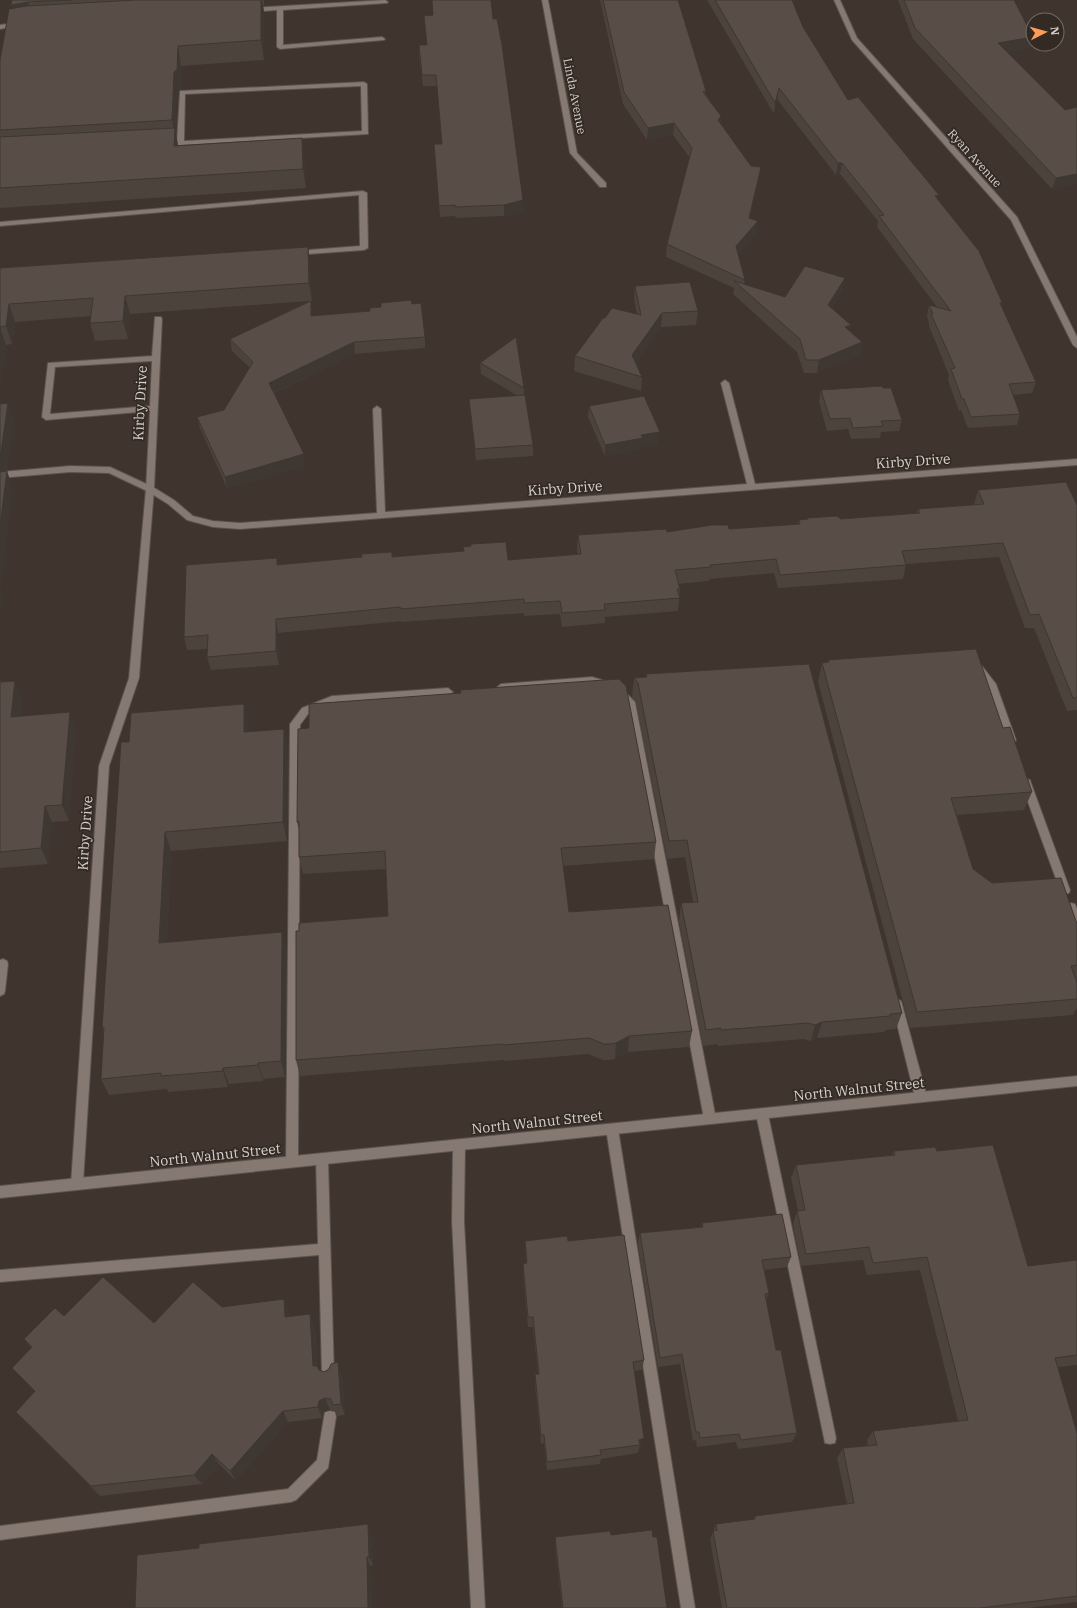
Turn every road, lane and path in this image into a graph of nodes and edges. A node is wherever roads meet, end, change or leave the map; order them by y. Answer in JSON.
{"nodes":[{"id":1,"x":545,"y":0,"type":"edge"},
{"id":2,"x":837,"y":0,"type":"edge"},
{"id":3,"x":385,"y":2,"type":"dead end"},
{"id":4,"x":280,"y":8,"type":"junction"},
{"id":5,"x":240,"y":10,"type":"edge"},
{"id":6,"x":26,"y":23,"type":"edge"},
{"id":7,"x":0,"y":26,"type":"edge"},
{"id":8,"x":382,"y":39,"type":"dead end"},
{"id":9,"x":180,"y":143,"type":"junction"},
{"id":10,"x":158,"y":144,"type":"edge"},
{"id":11,"x":603,"y":185,"type":"dead end"},
{"id":12,"x":0,"y":224,"type":"edge"},
{"id":13,"x":285,"y":254,"type":"edge"},
{"id":14,"x":158,"y":319,"type":"edge"},
{"id":15,"x":1077,"y":345,"type":"edge"},
{"id":16,"x":156,"y":358,"type":"junction"},
{"id":17,"x":726,"y":383,"type":"dead end"},
{"id":18,"x":154,"y":408,"type":"junction"},
{"id":19,"x":377,"y":408,"type":"dead end"},
{"id":20,"x":1077,"y":462,"type":"edge"},
{"id":21,"x":0,"y":475,"type":"edge"},
{"id":22,"x":752,"y":487,"type":"junction"},
{"id":23,"x":150,"y":489,"type":"junction"},
{"id":24,"x":381,"y":516,"type":"junction"},
{"id":25,"x":972,"y":662,"type":"edge"},
{"id":26,"x":491,"y":688,"type":"edge"},
{"id":27,"x":448,"y":692,"type":"edge"},
{"id":28,"x":1015,"y":752,"type":"edge"},
{"id":29,"x":1023,"y":774,"type":"edge"},
{"id":30,"x":1077,"y":924,"type":"edge"},
{"id":31,"x":0,"y":964,"type":"edge"},
{"id":32,"x":0,"y":991,"type":"edge"},
{"id":33,"x":895,"y":998,"type":"edge"},
{"id":34,"x":1077,"y":1081,"type":"edge"},
{"id":35,"x":921,"y":1097,"type":"junction"},
{"id":36,"x":762,"y":1114,"type":"junction"},
{"id":37,"x":710,"y":1119,"type":"junction"},
{"id":38,"x":612,"y":1129,"type":"junction"},
{"id":39,"x":459,"y":1145,"type":"junction"},
{"id":40,"x":322,"y":1159,"type":"junction"},
{"id":41,"x":292,"y":1162,"type":"junction"},
{"id":42,"x":77,"y":1184,"type":"junction"},
{"id":43,"x":0,"y":1192,"type":"edge"},
{"id":44,"x":325,"y":1248,"type":"junction"},
{"id":45,"x":0,"y":1276,"type":"edge"},
{"id":46,"x":328,"y":1376,"type":"edge"},
{"id":47,"x":330,"y":1417,"type":"edge"},
{"id":48,"x":830,"y":1438,"type":"dead end"},
{"id":49,"x":0,"y":1533,"type":"edge"},
{"id":50,"x":478,"y":1608,"type":"edge"},
{"id":51,"x":688,"y":1608,"type":"edge"}],
"edges":[{"from":1,"to":11,"type":"street","name":"Linda Avenue"},
{"from":2,"to":15,"type":"street","name":"Ryan Avenue"},
{"from":3,"to":4,"type":"street"},
{"from":4,"to":5,"type":"street"},
{"from":4,"to":8,"type":"street"},
{"from":6,"to":7,"type":"street"},
{"from":9,"to":9,"type":"street"},
{"from":9,"to":10,"type":"street"},
{"from":12,"to":13,"type":"street"},
{"from":14,"to":16,"type":"street","name":"Kirby Drive"},
{"from":16,"to":18,"type":"street","name":"Kirby Drive"},
{"from":16,"to":18,"type":"street"},
{"from":17,"to":22,"type":"street"},
{"from":18,"to":23,"type":"street","name":"Kirby Drive"},
{"from":19,"to":24,"type":"street"},
{"from":20,"to":22,"type":"street","name":"Kirby Drive"},
{"from":21,"to":23,"type":"street","name":"Kirby Drive"},
{"from":22,"to":24,"type":"street","name":"Kirby Drive"},
{"from":23,"to":24,"type":"street","name":"Kirby Drive"},
{"from":23,"to":42,"type":"street","name":"Kirby Drive"},
{"from":25,"to":28,"type":"street"},
{"from":26,"to":37,"type":"street"},
{"from":27,"to":41,"type":"street"},
{"from":29,"to":30,"type":"street"},
{"from":31,"to":32,"type":"street"},
{"from":33,"to":35,"type":"street"},
{"from":34,"to":35,"type":"street","name":"North Walnut Street"},
{"from":35,"to":36,"type":"street","name":"North Walnut Street"},
{"from":36,"to":37,"type":"street","name":"North Walnut Street"},
{"from":36,"to":48,"type":"street"},
{"from":37,"to":38,"type":"street","name":"North Walnut Street"},
{"from":38,"to":39,"type":"street","name":"North Walnut Street"},
{"from":38,"to":51,"type":"street"},
{"from":39,"to":40,"type":"street","name":"North Walnut Street"},
{"from":39,"to":50,"type":"street"},
{"from":40,"to":41,"type":"street","name":"North Walnut Street"},
{"from":40,"to":44,"type":"street"},
{"from":41,"to":42,"type":"street","name":"North Walnut Street"},
{"from":42,"to":43,"type":"street","name":"North Walnut Street"},
{"from":44,"to":45,"type":"street"},
{"from":44,"to":46,"type":"street"},
{"from":47,"to":49,"type":"street"}]}
